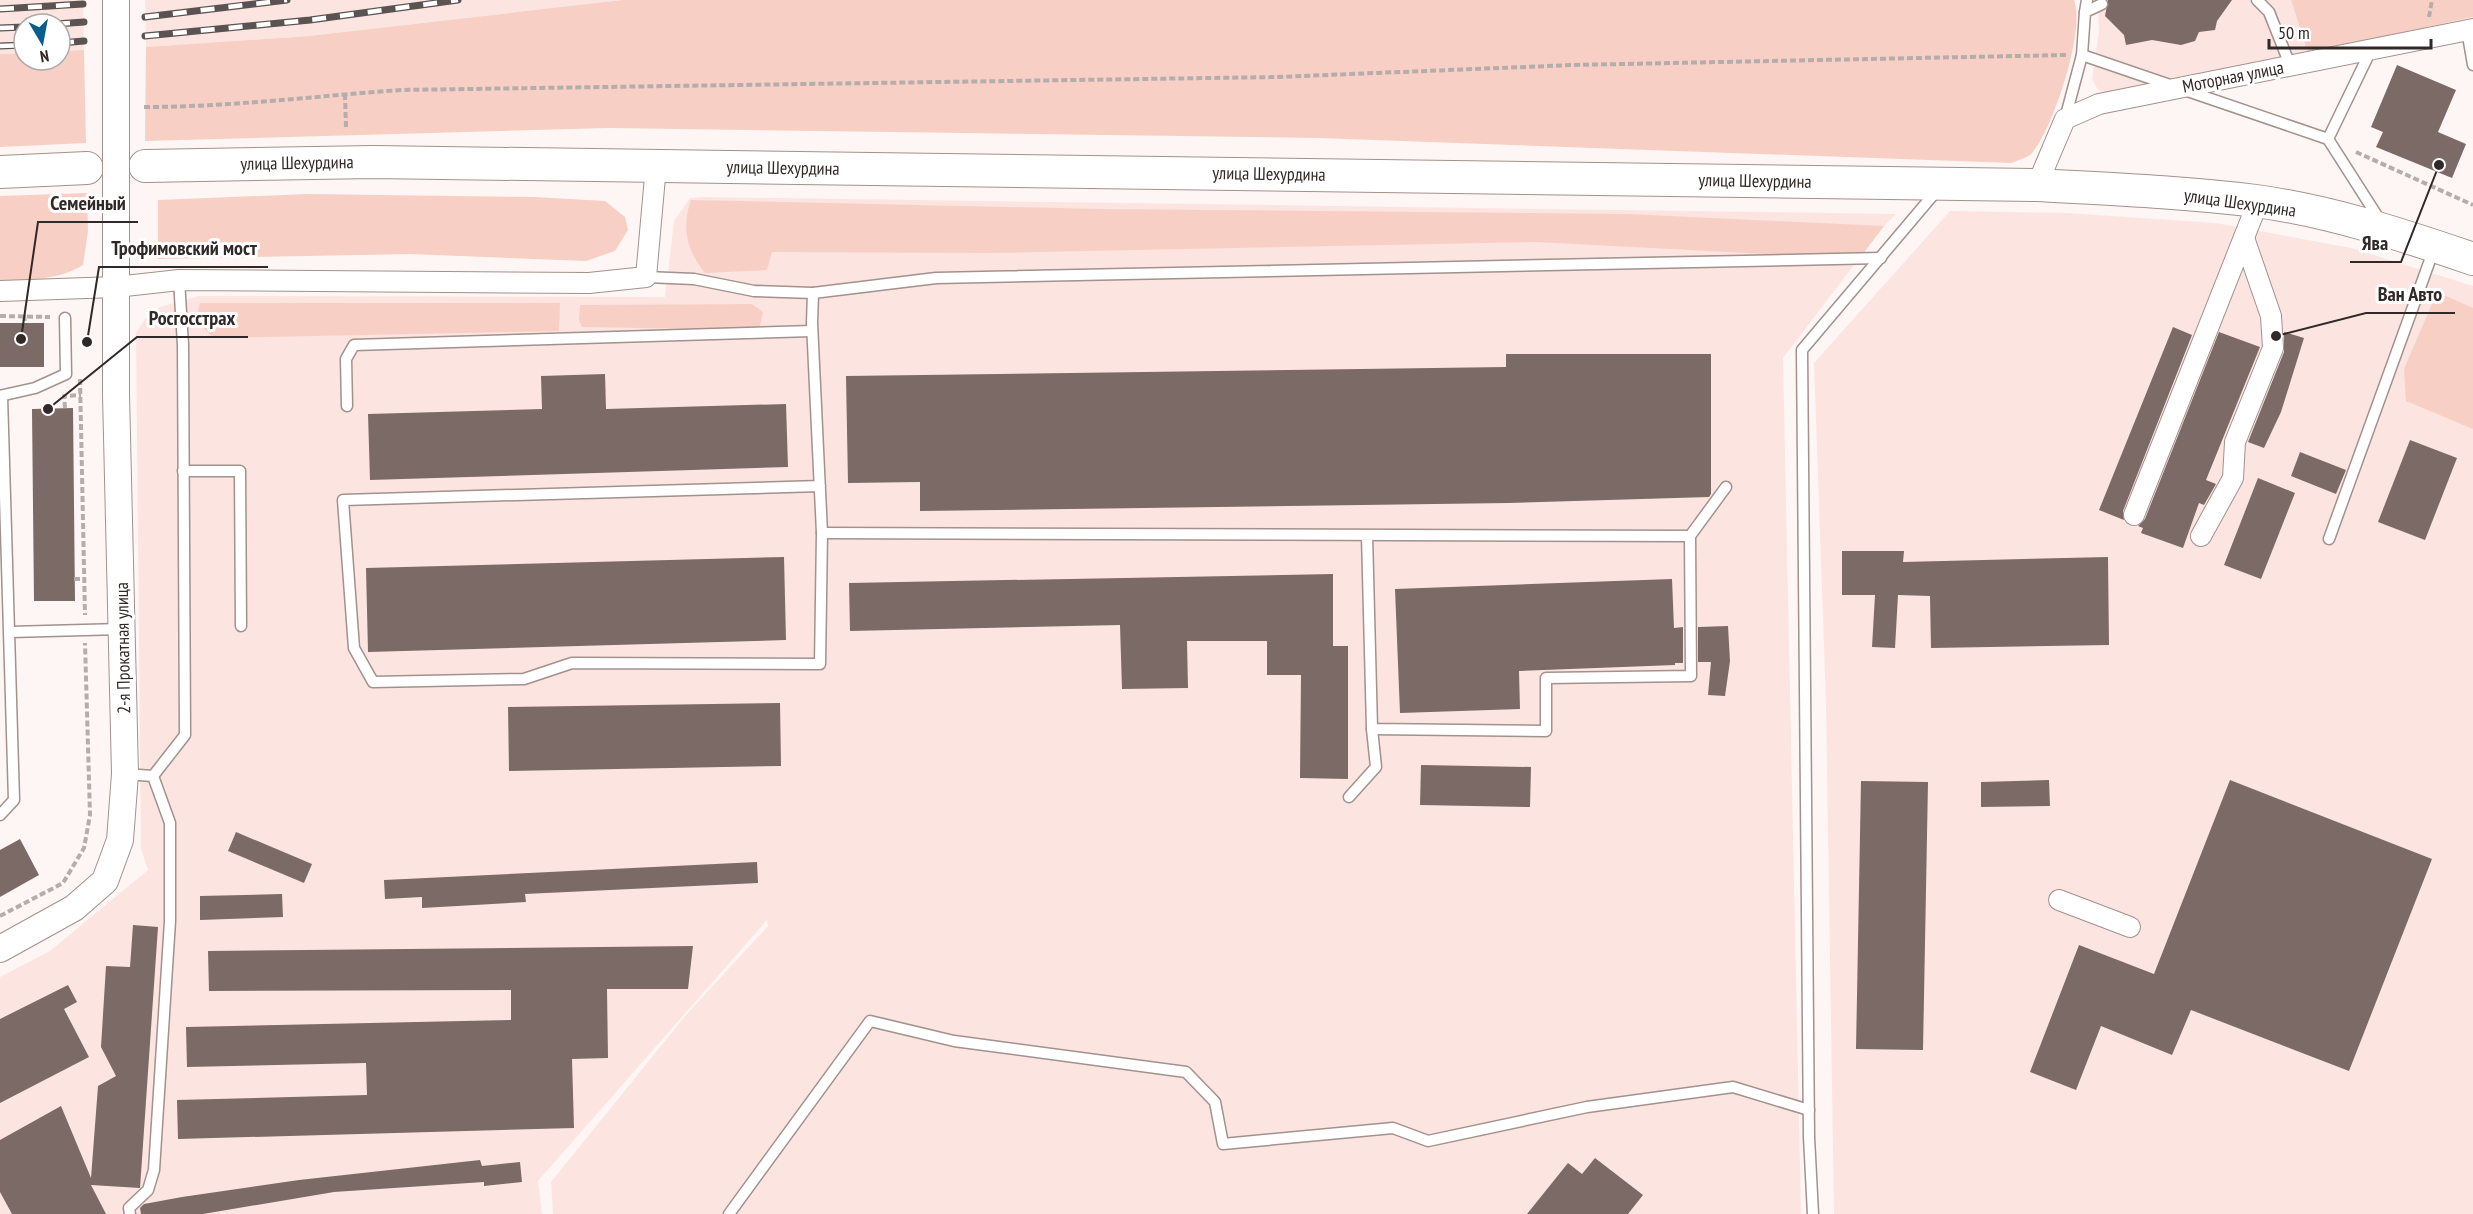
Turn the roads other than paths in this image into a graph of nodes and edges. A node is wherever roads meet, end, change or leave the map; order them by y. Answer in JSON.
{"nodes":[{"id":1,"x":116,"y":0,"type":"edge"},
{"id":2,"x":2087,"y":0,"type":"edge"},
{"id":3,"x":2257,"y":0,"type":"edge"},
{"id":4,"x":2102,"y":4,"type":"dead end"},
{"id":5,"x":2085,"y":12,"type":"junction"},
{"id":6,"x":2470,"y":29,"type":"edge"},
{"id":7,"x":2371,"y":50,"type":"junction"},
{"id":8,"x":2082,"y":55,"type":"junction"},
{"id":9,"x":2290,"y":65,"type":"junction"},
{"id":10,"x":2473,"y":65,"type":"edge"},
{"id":11,"x":2179,"y":88,"type":"junction"},
{"id":12,"x":2065,"y":119,"type":"junction"},
{"id":13,"x":2328,"y":139,"type":"junction"},
{"id":14,"x":145,"y":166,"type":"dead end"},
{"id":15,"x":656,"y":166,"type":"junction"},
{"id":16,"x":87,"y":168,"type":"dead end"},
{"id":17,"x":0,"y":172,"type":"edge"},
{"id":18,"x":1944,"y":183,"type":"junction"},
{"id":19,"x":2037,"y":185,"type":"junction"},
{"id":20,"x":2258,"y":202,"type":"junction"},
{"id":21,"x":2388,"y":232,"type":"junction"},
{"id":22,"x":2244,"y":238,"type":"junction"},
{"id":23,"x":2435,"y":246,"type":"junction"},
{"id":24,"x":1881,"y":258,"type":"junction"},
{"id":25,"x":2473,"y":259,"type":"edge"},
{"id":26,"x":646,"y":277,"type":"junction"},
{"id":27,"x":179,"y":280,"type":"junction"},
{"id":28,"x":116,"y":287,"type":"junction"},
{"id":29,"x":0,"y":291,"type":"edge"},
{"id":30,"x":813,"y":292,"type":"junction"},
{"id":31,"x":65,"y":318,"type":"road end"},
{"id":32,"x":812,"y":332,"type":"junction"},
{"id":33,"x":1,"y":396,"type":"edge"},
{"id":34,"x":347,"y":406,"type":"dead end"},
{"id":35,"x":183,"y":471,"type":"junction"},
{"id":36,"x":820,"y":486,"type":"junction"},
{"id":37,"x":1726,"y":487,"type":"dead end"},
{"id":38,"x":2133,"y":515,"type":"dead end"},
{"id":39,"x":822,"y":533,"type":"junction"},
{"id":40,"x":1367,"y":535,"type":"junction"},
{"id":41,"x":1690,"y":536,"type":"junction"},
{"id":42,"x":2200,"y":536,"type":"dead end"},
{"id":43,"x":2329,"y":539,"type":"dead end"},
{"id":44,"x":241,"y":626,"type":"dead end"},
{"id":45,"x":123,"y":629,"type":"junction"},
{"id":46,"x":10,"y":632,"type":"junction"},
{"id":47,"x":1372,"y":729,"type":"junction"},
{"id":48,"x":125,"y":774,"type":"junction"},
{"id":49,"x":153,"y":776,"type":"junction"},
{"id":50,"x":1349,"y":797,"type":"dead end"},
{"id":51,"x":0,"y":815,"type":"edge"},
{"id":52,"x":2059,"y":900,"type":"dead end"},
{"id":53,"x":2130,"y":927,"type":"dead end"},
{"id":54,"x":0,"y":949,"type":"edge"},
{"id":55,"x":1809,"y":1110,"type":"junction"},
{"id":56,"x":130,"y":1214,"type":"edge"},
{"id":57,"x":729,"y":1214,"type":"edge"},
{"id":58,"x":1813,"y":1214,"type":"edge"}],
"edges":[{"from":1,"to":28,"type":"street","name":"2-я Прокатная улица","bridge":true},
{"from":2,"to":5,"type":"lane"},
{"from":3,"to":9,"type":"lane"},
{"from":4,"to":5,"type":"lane"},
{"from":5,"to":8,"type":"lane"},
{"from":6,"to":7,"type":"street","name":"Моторная улица"},
{"from":6,"to":10,"type":"lane"},
{"from":7,"to":9,"type":"street","name":"Моторная улица"},
{"from":7,"to":13,"type":"lane"},
{"from":8,"to":11,"type":"lane"},
{"from":8,"to":12,"type":"lane"},
{"from":9,"to":11,"type":"street","name":"Моторная улица"},
{"from":11,"to":12,"type":"street","name":"Моторная улица"},
{"from":11,"to":13,"type":"lane"},
{"from":12,"to":19,"type":"street"},
{"from":13,"to":21,"type":"lane"},
{"from":14,"to":15,"type":"main road","name":"улица Шехурдина"},
{"from":15,"to":18,"type":"main road","name":"улица Шехурдина"},
{"from":15,"to":26,"type":"street"},
{"from":16,"to":17,"type":"main road"},
{"from":18,"to":19,"type":"main road","name":"улица Шехурдина"},
{"from":18,"to":24,"type":"lane"},
{"from":19,"to":20,"type":"main road","name":"улица Шехурдина"},
{"from":20,"to":21,"type":"main road","name":"улица Шехурдина"},
{"from":20,"to":22,"type":"street"},
{"from":21,"to":23,"type":"main road","name":"улица Шехурдина"},
{"from":22,"to":38,"type":"street"},
{"from":22,"to":42,"type":"street"},
{"from":23,"to":25,"type":"main road","name":"улица Шехурдина"},
{"from":23,"to":43,"type":"lane"},
{"from":24,"to":30,"type":"lane"},
{"from":24,"to":55,"type":"lane"},
{"from":26,"to":27,"type":"street"},
{"from":26,"to":30,"type":"lane"},
{"from":27,"to":28,"type":"street"},
{"from":27,"to":35,"type":"lane"},
{"from":28,"to":29,"type":"street"},
{"from":28,"to":45,"type":"street","name":"2-я Прокатная улица"},
{"from":30,"to":32,"type":"lane"},
{"from":31,"to":33,"type":"lane"},
{"from":32,"to":34,"type":"lane"},
{"from":32,"to":36,"type":"lane"},
{"from":33,"to":46,"type":"lane"},
{"from":35,"to":44,"type":"lane"},
{"from":35,"to":49,"type":"lane"},
{"from":36,"to":39,"type":"lane"},
{"from":36,"to":39,"type":"lane"},
{"from":37,"to":41,"type":"lane"},
{"from":39,"to":40,"type":"lane"},
{"from":40,"to":41,"type":"lane"},
{"from":40,"to":47,"type":"lane"},
{"from":41,"to":47,"type":"lane"},
{"from":45,"to":46,"type":"lane"},
{"from":45,"to":48,"type":"street","name":"2-я Прокатная улица"},
{"from":46,"to":51,"type":"lane"},
{"from":47,"to":50,"type":"lane"},
{"from":48,"to":49,"type":"lane"},
{"from":48,"to":54,"type":"street","name":"2-я Прокатная улица"},
{"from":49,"to":56,"type":"lane"},
{"from":52,"to":53,"type":"street"},
{"from":55,"to":57,"type":"lane"},
{"from":55,"to":58,"type":"lane"}]}
